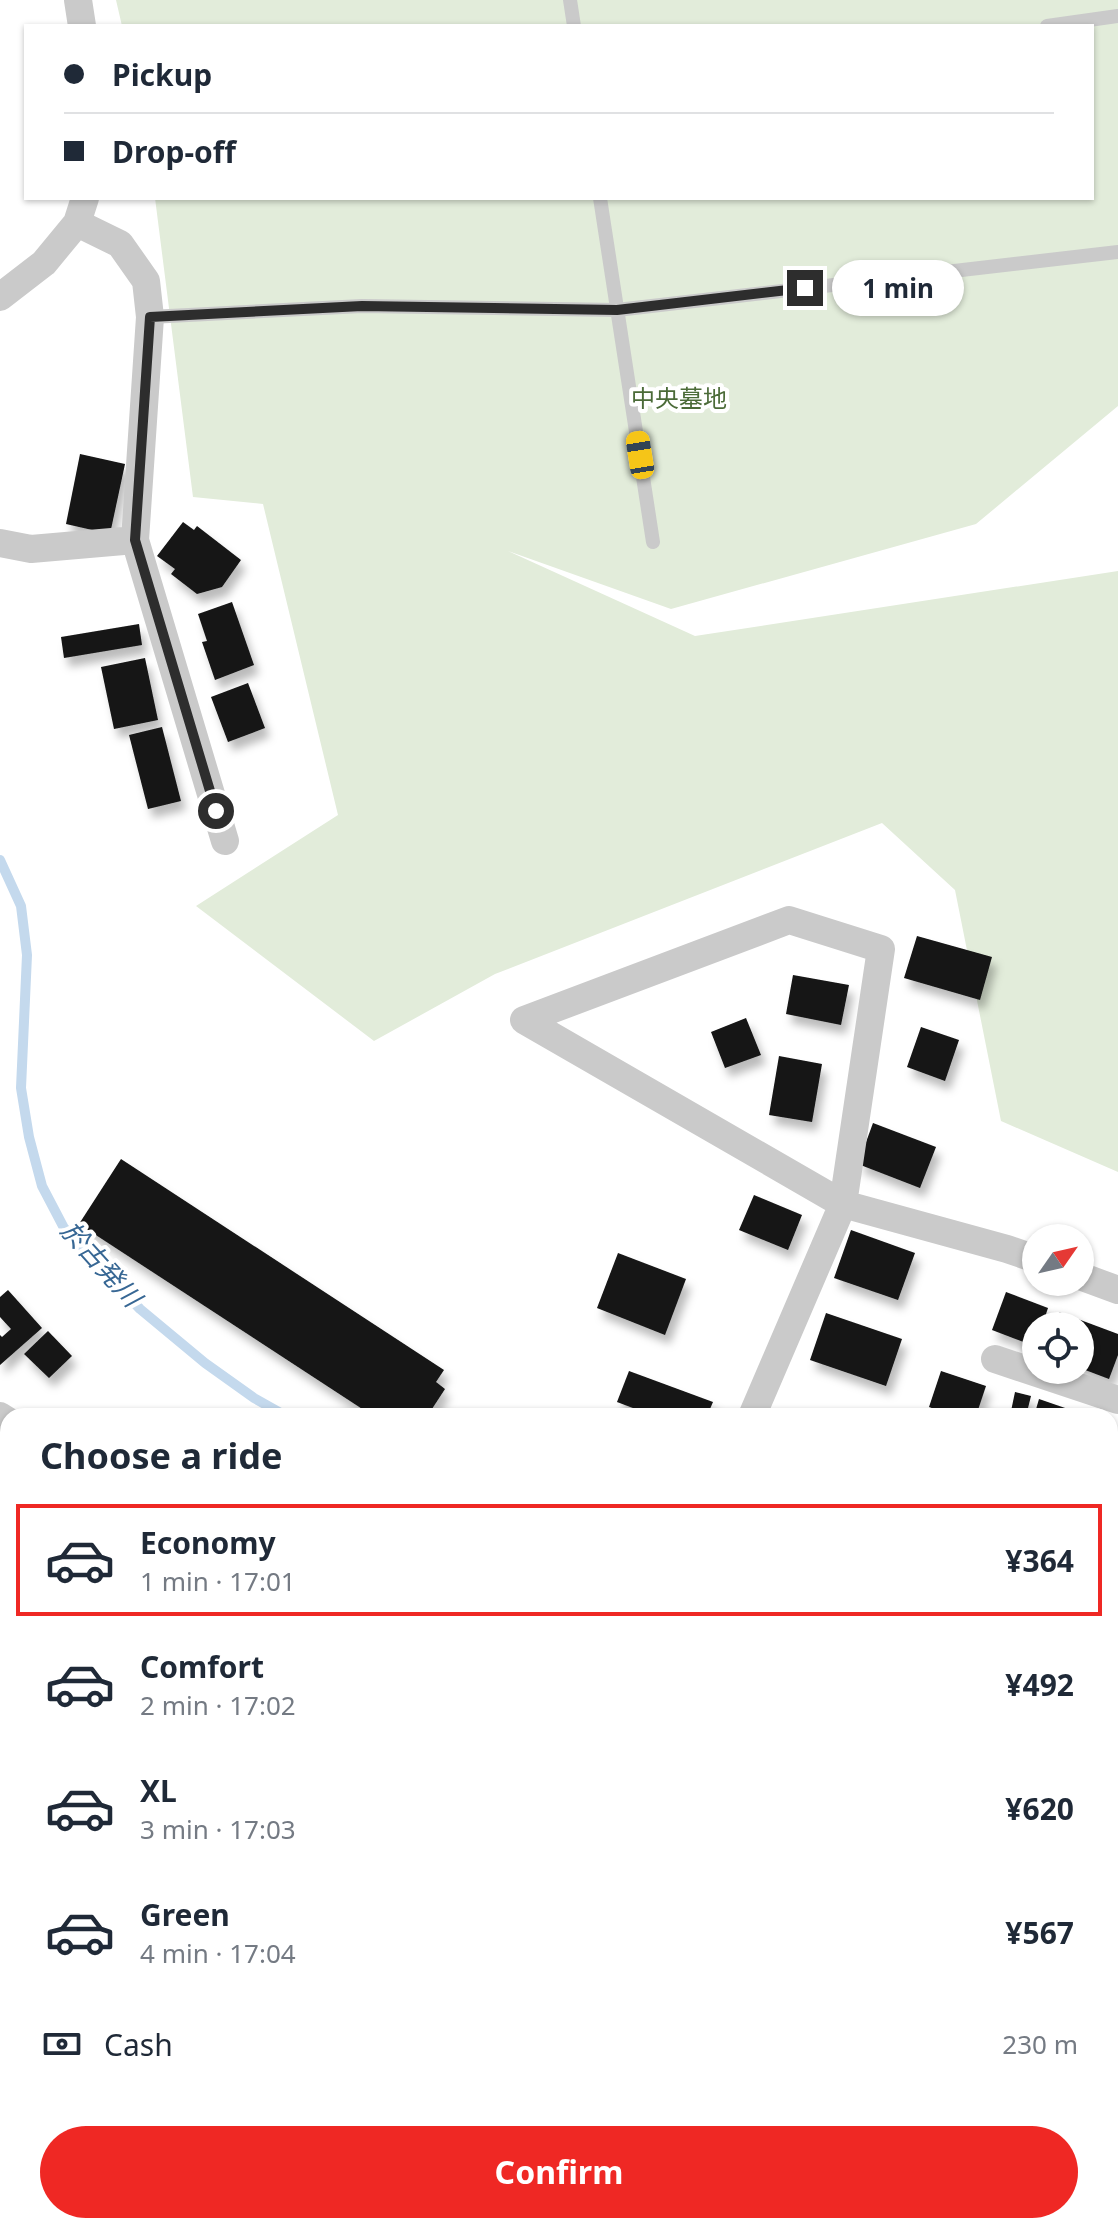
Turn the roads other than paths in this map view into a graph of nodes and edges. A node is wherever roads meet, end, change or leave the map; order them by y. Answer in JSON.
{"nodes":[{"id":1,"x":78,"y":0,"type":"edge"},
{"id":2,"x":570,"y":0,"type":"edge"},
{"id":3,"x":1118,"y":16,"type":"edge"},
{"id":4,"x":82,"y":24,"type":"edge"},
{"id":5,"x":574,"y":24,"type":"edge"},
{"id":6,"x":1061,"y":24,"type":"edge"},
{"id":7,"x":600,"y":200,"type":"edge"},
{"id":8,"x":81,"y":211,"type":"edge"},
{"id":9,"x":1118,"y":252,"type":"edge"},
{"id":10,"x":0,"y":297,"type":"edge"},
{"id":11,"x":617,"y":310,"type":"junction"},
{"id":12,"x":150,"y":317,"type":"junction"},
{"id":13,"x":135,"y":540,"type":"junction"},
{"id":14,"x":653,"y":542,"type":"dead end"},
{"id":15,"x":0,"y":543,"type":"edge"},
{"id":16,"x":225,"y":841,"type":"dead end"},
{"id":17,"x":843,"y":1204,"type":"junction"},
{"id":18,"x":1022,"y":1254,"type":"edge"},
{"id":19,"x":1094,"y":1281,"type":"edge"},
{"id":20,"x":1118,"y":1290,"type":"edge"},
{"id":21,"x":995,"y":1359,"type":"dead end"},
{"id":22,"x":1118,"y":1400,"type":"edge"},
{"id":23,"x":755,"y":1408,"type":"edge"}],
"edges":[{"from":1,"to":4,"type":"street"},
{"from":2,"to":5,"type":"lane"},
{"from":3,"to":6,"type":"lane"},
{"from":7,"to":11,"type":"lane"},
{"from":8,"to":10,"type":"street"},
{"from":8,"to":12,"type":"street"},
{"from":9,"to":11,"type":"lane"},
{"from":11,"to":12,"type":"lane"},
{"from":11,"to":14,"type":"lane"},
{"from":12,"to":13,"type":"street"},
{"from":13,"to":15,"type":"street"},
{"from":13,"to":16,"type":"street"},
{"from":17,"to":17,"type":"street"},
{"from":17,"to":18,"type":"street"},
{"from":17,"to":23,"type":"street"},
{"from":19,"to":20,"type":"street"},
{"from":21,"to":22,"type":"street"}]}
